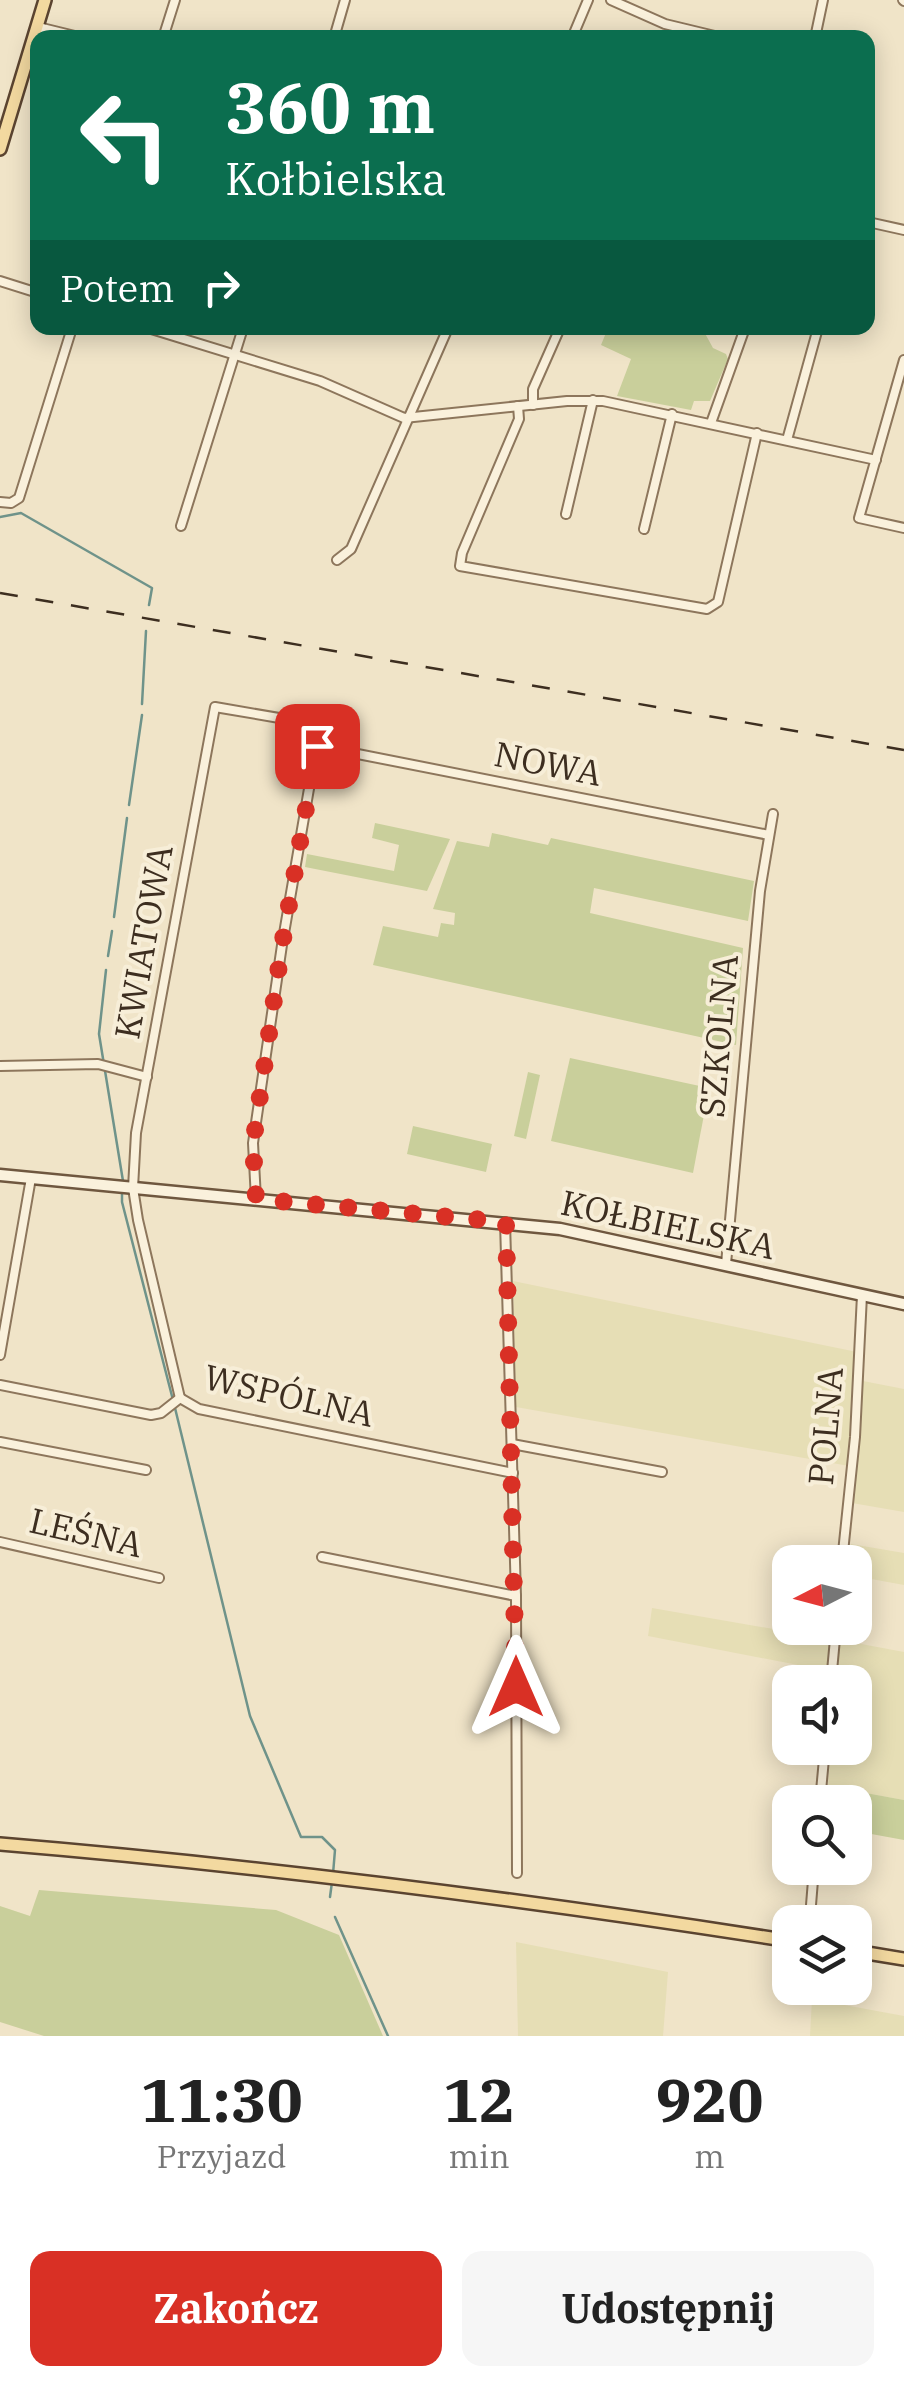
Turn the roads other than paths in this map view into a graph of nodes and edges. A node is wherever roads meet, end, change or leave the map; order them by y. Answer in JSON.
{"nodes":[{"id":1,"x":43,"y":0,"type":"edge"},
{"id":2,"x":175,"y":0,"type":"edge"},
{"id":3,"x":346,"y":0,"type":"edge"},
{"id":4,"x":588,"y":0,"type":"edge"},
{"id":5,"x":612,"y":0,"type":"edge"},
{"id":6,"x":824,"y":0,"type":"edge"},
{"id":7,"x":38,"y":27,"type":"junction"},
{"id":8,"x":33,"y":30,"type":"edge"},
{"id":9,"x":37,"y":30,"type":"edge"},
{"id":10,"x":50,"y":30,"type":"edge"},
{"id":11,"x":166,"y":30,"type":"edge"},
{"id":12,"x":337,"y":30,"type":"edge"},
{"id":13,"x":575,"y":30,"type":"edge"},
{"id":14,"x":690,"y":30,"type":"edge"},
{"id":15,"x":817,"y":30,"type":"edge"},
{"id":16,"x":30,"y":38,"type":"edge"},
{"id":17,"x":30,"y":53,"type":"edge"},
{"id":18,"x":0,"y":127,"type":"edge"},
{"id":19,"x":0,"y":149,"type":"edge"},
{"id":20,"x":875,"y":224,"type":"edge"},
{"id":21,"x":904,"y":230,"type":"edge"},
{"id":22,"x":0,"y":281,"type":"edge"},
{"id":23,"x":30,"y":290,"type":"edge"},
{"id":24,"x":70,"y":335,"type":"edge"},
{"id":25,"x":170,"y":335,"type":"edge"},
{"id":26,"x":241,"y":335,"type":"edge"},
{"id":27,"x":445,"y":335,"type":"edge"},
{"id":28,"x":557,"y":335,"type":"edge"},
{"id":29,"x":743,"y":335,"type":"edge"},
{"id":30,"x":816,"y":335,"type":"edge"},
{"id":31,"x":234,"y":355,"type":"junction"},
{"id":32,"x":904,"y":360,"type":"edge"},
{"id":33,"x":594,"y":400,"type":"junction"},
{"id":34,"x":533,"y":405,"type":"junction"},
{"id":35,"x":518,"y":406,"type":"junction"},
{"id":36,"x":672,"y":414,"type":"junction"},
{"id":37,"x":409,"y":417,"type":"junction"},
{"id":38,"x":712,"y":423,"type":"junction"},
{"id":39,"x":757,"y":433,"type":"junction"},
{"id":40,"x":786,"y":440,"type":"junction"},
{"id":41,"x":876,"y":460,"type":"junction"},
{"id":42,"x":0,"y":502,"type":"edge"},
{"id":43,"x":566,"y":514,"type":"dead end"},
{"id":44,"x":181,"y":526,"type":"dead end"},
{"id":45,"x":904,"y":528,"type":"edge"},
{"id":46,"x":644,"y":529,"type":"dead end"},
{"id":47,"x":338,"y":560,"type":"dead end"},
{"id":48,"x":317,"y":746,"type":"junction"},
{"id":49,"x":773,"y":814,"type":"dead end"},
{"id":50,"x":769,"y":835,"type":"junction"},
{"id":51,"x":0,"y":1066,"type":"edge"},
{"id":52,"x":147,"y":1078,"type":"junction"},
{"id":53,"x":0,"y":1175,"type":"edge"},
{"id":54,"x":31,"y":1178,"type":"junction"},
{"id":55,"x":127,"y":1187,"type":"junction"},
{"id":56,"x":256,"y":1199,"type":"junction"},
{"id":57,"x":506,"y":1222,"type":"junction"},
{"id":58,"x":726,"y":1264,"type":"junction"},
{"id":59,"x":862,"y":1294,"type":"junction"},
{"id":60,"x":904,"y":1304,"type":"edge"},
{"id":61,"x":0,"y":1356,"type":"edge"},
{"id":62,"x":0,"y":1386,"type":"edge"},
{"id":63,"x":177,"y":1400,"type":"junction"},
{"id":64,"x":0,"y":1442,"type":"edge"},
{"id":65,"x":512,"y":1444,"type":"junction"},
{"id":66,"x":146,"y":1470,"type":"dead end"},
{"id":67,"x":662,"y":1472,"type":"dead end"},
{"id":68,"x":513,"y":1473,"type":"junction"},
{"id":69,"x":0,"y":1542,"type":"edge"},
{"id":70,"x":844,"y":1545,"type":"edge"},
{"id":71,"x":322,"y":1557,"type":"dead end"},
{"id":72,"x":159,"y":1578,"type":"dead end"},
{"id":73,"x":516,"y":1596,"type":"junction"},
{"id":74,"x":0,"y":1844,"type":"edge"},
{"id":75,"x":517,"y":1873,"type":"dead end"},
{"id":76,"x":813,"y":1885,"type":"edge"},
{"id":77,"x":811,"y":1905,"type":"dead end"},
{"id":78,"x":772,"y":1938,"type":"edge"},
{"id":79,"x":872,"y":1954,"type":"edge"},
{"id":80,"x":904,"y":1959,"type":"edge"}],
"edges":[{"from":1,"to":7,"type":"main road"},
{"from":1,"to":8,"type":"main road"},
{"from":2,"to":11,"type":"street"},
{"from":3,"to":12,"type":"street"},
{"from":4,"to":13,"type":"street"},
{"from":5,"to":14,"type":"street"},
{"from":6,"to":15,"type":"street"},
{"from":7,"to":9,"type":"main road"},
{"from":7,"to":10,"type":"street"},
{"from":16,"to":18,"type":"main road"},
{"from":17,"to":19,"type":"main road"},
{"from":20,"to":21,"type":"street"},
{"from":22,"to":23,"type":"street"},
{"from":24,"to":42,"type":"street"},
{"from":25,"to":31,"type":"street"},
{"from":26,"to":31,"type":"street"},
{"from":27,"to":37,"type":"street"},
{"from":28,"to":34,"type":"street"},
{"from":29,"to":38,"type":"street"},
{"from":30,"to":40,"type":"street"},
{"from":31,"to":37,"type":"street"},
{"from":31,"to":44,"type":"street"},
{"from":32,"to":41,"type":"street"},
{"from":33,"to":34,"type":"street"},
{"from":33,"to":36,"type":"street"},
{"from":33,"to":43,"type":"street"},
{"from":34,"to":35,"type":"street"},
{"from":35,"to":37,"type":"street"},
{"from":35,"to":39,"type":"street"},
{"from":36,"to":38,"type":"street"},
{"from":36,"to":46,"type":"street"},
{"from":37,"to":47,"type":"street"},
{"from":38,"to":39,"type":"street"},
{"from":39,"to":40,"type":"street"},
{"from":40,"to":41,"type":"street"},
{"from":41,"to":45,"type":"street"},
{"from":48,"to":50,"type":"street","name":"NOWA"},
{"from":48,"to":52,"type":"street","name":"KWIATOWA"},
{"from":48,"to":56,"type":"street"},
{"from":49,"to":50,"type":"street","name":"SZKOLNA"},
{"from":50,"to":58,"type":"street","name":"SZKOLNA"},
{"from":51,"to":52,"type":"street"},
{"from":52,"to":55,"type":"street","name":"KWIATOWA"},
{"from":53,"to":54,"type":"street","name":"KOŁBIELSKA"},
{"from":54,"to":55,"type":"street","name":"KOŁBIELSKA"},
{"from":54,"to":61,"type":"street"},
{"from":55,"to":56,"type":"street","name":"KOŁBIELSKA"},
{"from":55,"to":63,"type":"street","name":"KWIATOWA"},
{"from":56,"to":57,"type":"street","name":"KOŁBIELSKA"},
{"from":57,"to":58,"type":"street","name":"KOŁBIELSKA"},
{"from":57,"to":65,"type":"street"},
{"from":58,"to":59,"type":"street","name":"KOŁBIELSKA"},
{"from":59,"to":60,"type":"street","name":"KOŁBIELSKA"},
{"from":59,"to":70,"type":"street","name":"POLNA"},
{"from":62,"to":63,"type":"street","name":"WSPÓLNA"},
{"from":63,"to":68,"type":"street","name":"WSPÓLNA"},
{"from":64,"to":66,"type":"street","name":"LEŚNA"},
{"from":65,"to":67,"type":"street"},
{"from":65,"to":68,"type":"street"},
{"from":68,"to":73,"type":"street"},
{"from":69,"to":72,"type":"street","name":"LEŚNA"},
{"from":71,"to":73,"type":"street"},
{"from":73,"to":75,"type":"street"},
{"from":74,"to":78,"type":"main road"},
{"from":76,"to":77,"type":"street"},
{"from":79,"to":80,"type":"main road"}]}
